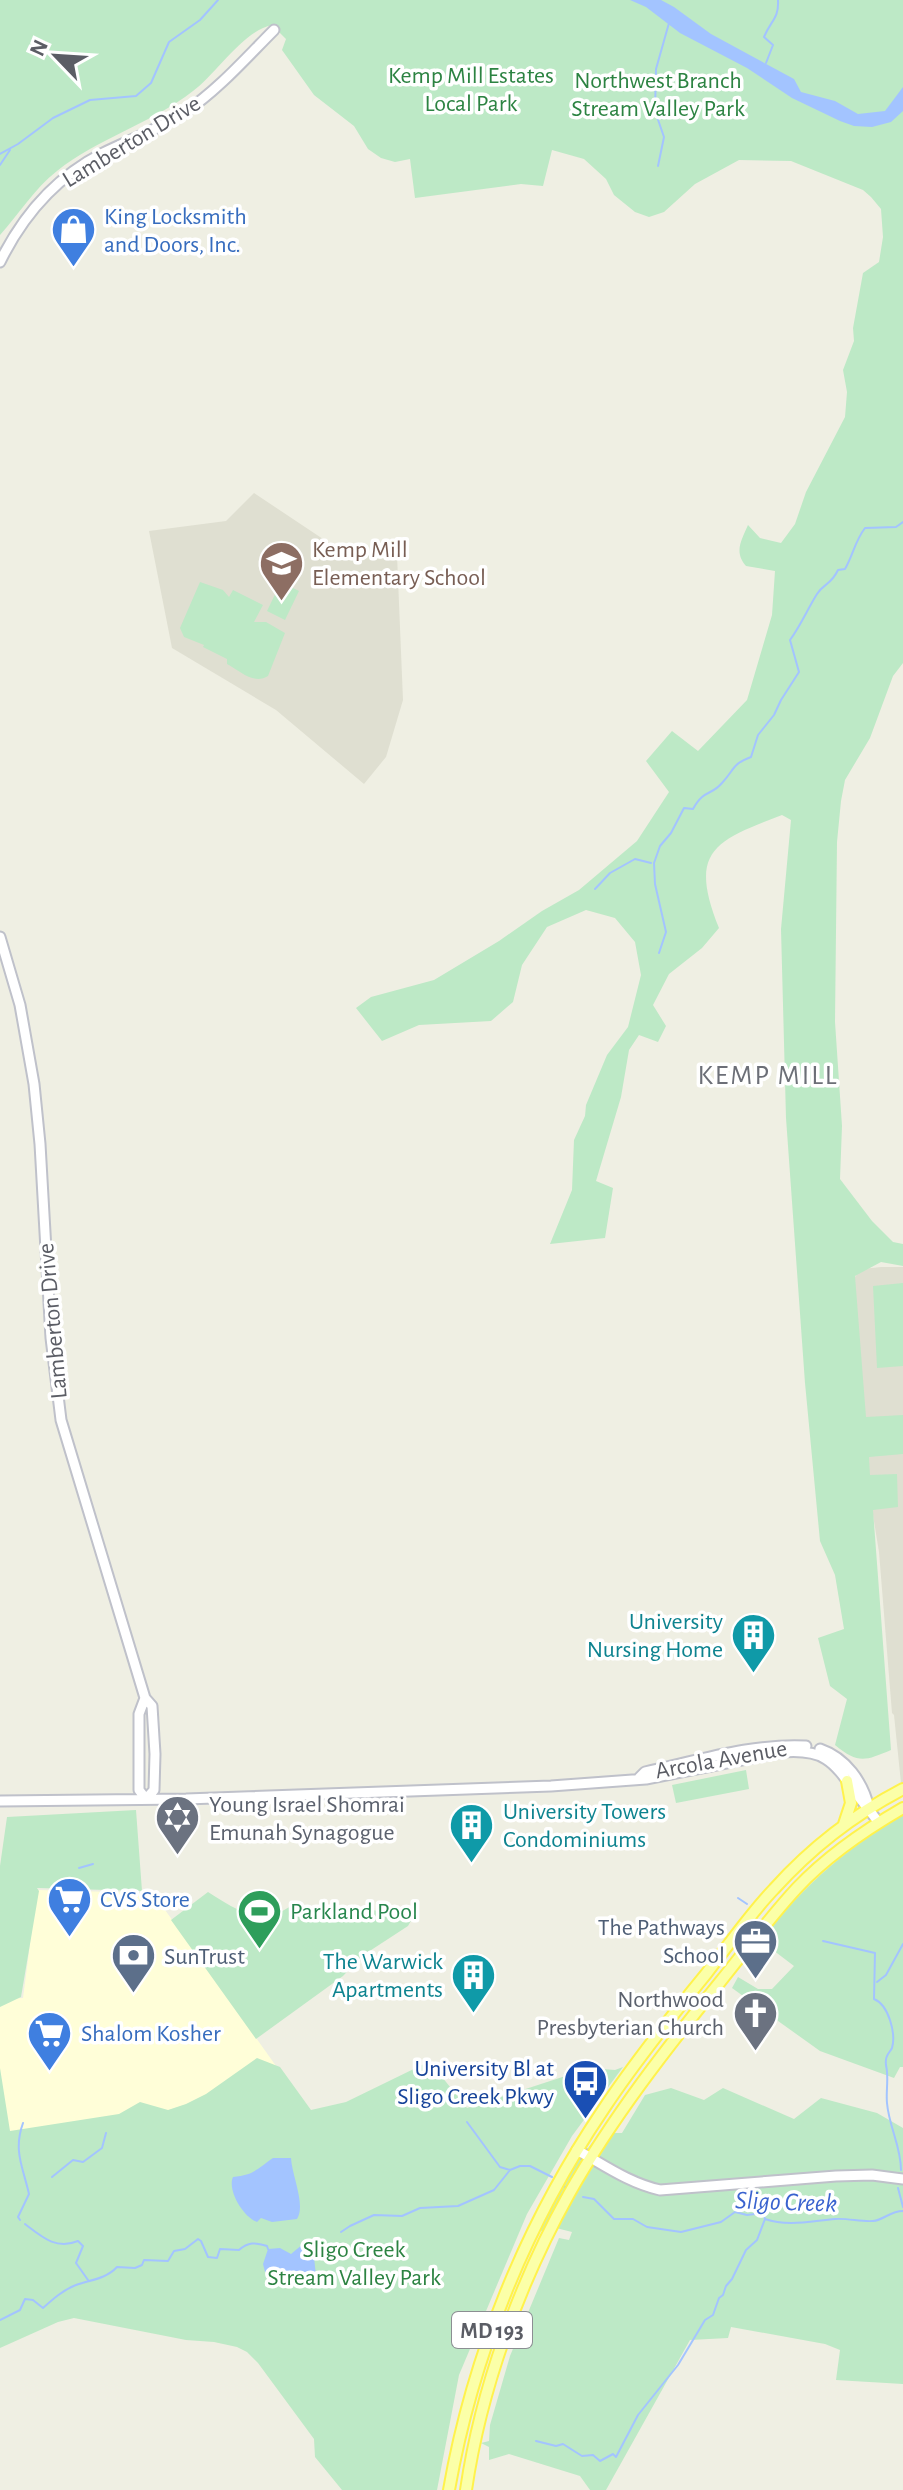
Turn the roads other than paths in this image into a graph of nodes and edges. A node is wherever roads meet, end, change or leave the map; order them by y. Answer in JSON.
{"nodes":[{"id":1,"x":274,"y":30,"type":"dead end"},
{"id":2,"x":0,"y":262,"type":"edge"},
{"id":3,"x":0,"y":937,"type":"edge"},
{"id":4,"x":145,"y":1698,"type":"junction"},
{"id":5,"x":639,"y":1778,"type":"junction"},
{"id":6,"x":847,"y":1781,"type":"junction"},
{"id":7,"x":903,"y":1789,"type":"edge"},
{"id":8,"x":146,"y":1799,"type":"junction"},
{"id":9,"x":0,"y":1801,"type":"edge"},
{"id":10,"x":869,"y":1808,"type":"junction"},
{"id":11,"x":903,"y":1808,"type":"edge"},
{"id":12,"x":878,"y":1822,"type":"junction"},
{"id":13,"x":842,"y":1828,"type":"junction"},
{"id":14,"x":577,"y":2150,"type":"junction"},
{"id":15,"x":591,"y":2158,"type":"junction"},
{"id":16,"x":903,"y":2179,"type":"edge"},
{"id":17,"x":449,"y":2490,"type":"edge"},
{"id":18,"x":466,"y":2490,"type":"edge"}],
"edges":[{"from":1,"to":2,"type":"street","name":"Lamberton Drive"},
{"from":3,"to":4,"type":"street","name":"Lamberton Drive"},
{"from":4,"to":8,"type":"street","name":"Lamberton Drive"},
{"from":4,"to":8,"type":"street","name":"Lamberton Drive"},
{"from":5,"to":6,"type":"street","name":"Arcola Avenue"},
{"from":5,"to":8,"type":"street","name":"Arcola Avenue"},
{"from":5,"to":10,"type":"street","name":"Arcola Avenue"},
{"from":6,"to":10,"type":"street","name":"Arcola Avenue"},
{"from":6,"to":13,"type":"main road"},
{"from":7,"to":10,"type":"main road","number":"MD 193"},
{"from":8,"to":9,"type":"street","name":"Arcola Avenue"},
{"from":10,"to":12,"type":"street","name":"Arcola Avenue"},
{"from":10,"to":13,"type":"main road","number":"MD 193"},
{"from":11,"to":12,"type":"main road","number":"MD 193"},
{"from":12,"to":15,"type":"main road","number":"MD 193"},
{"from":13,"to":14,"type":"main road","number":"MD 193"},
{"from":14,"to":15,"type":"street"},
{"from":14,"to":17,"type":"main road","number":"MD 193"},
{"from":15,"to":16,"type":"street"},
{"from":15,"to":18,"type":"main road","number":"MD 193"}]}
